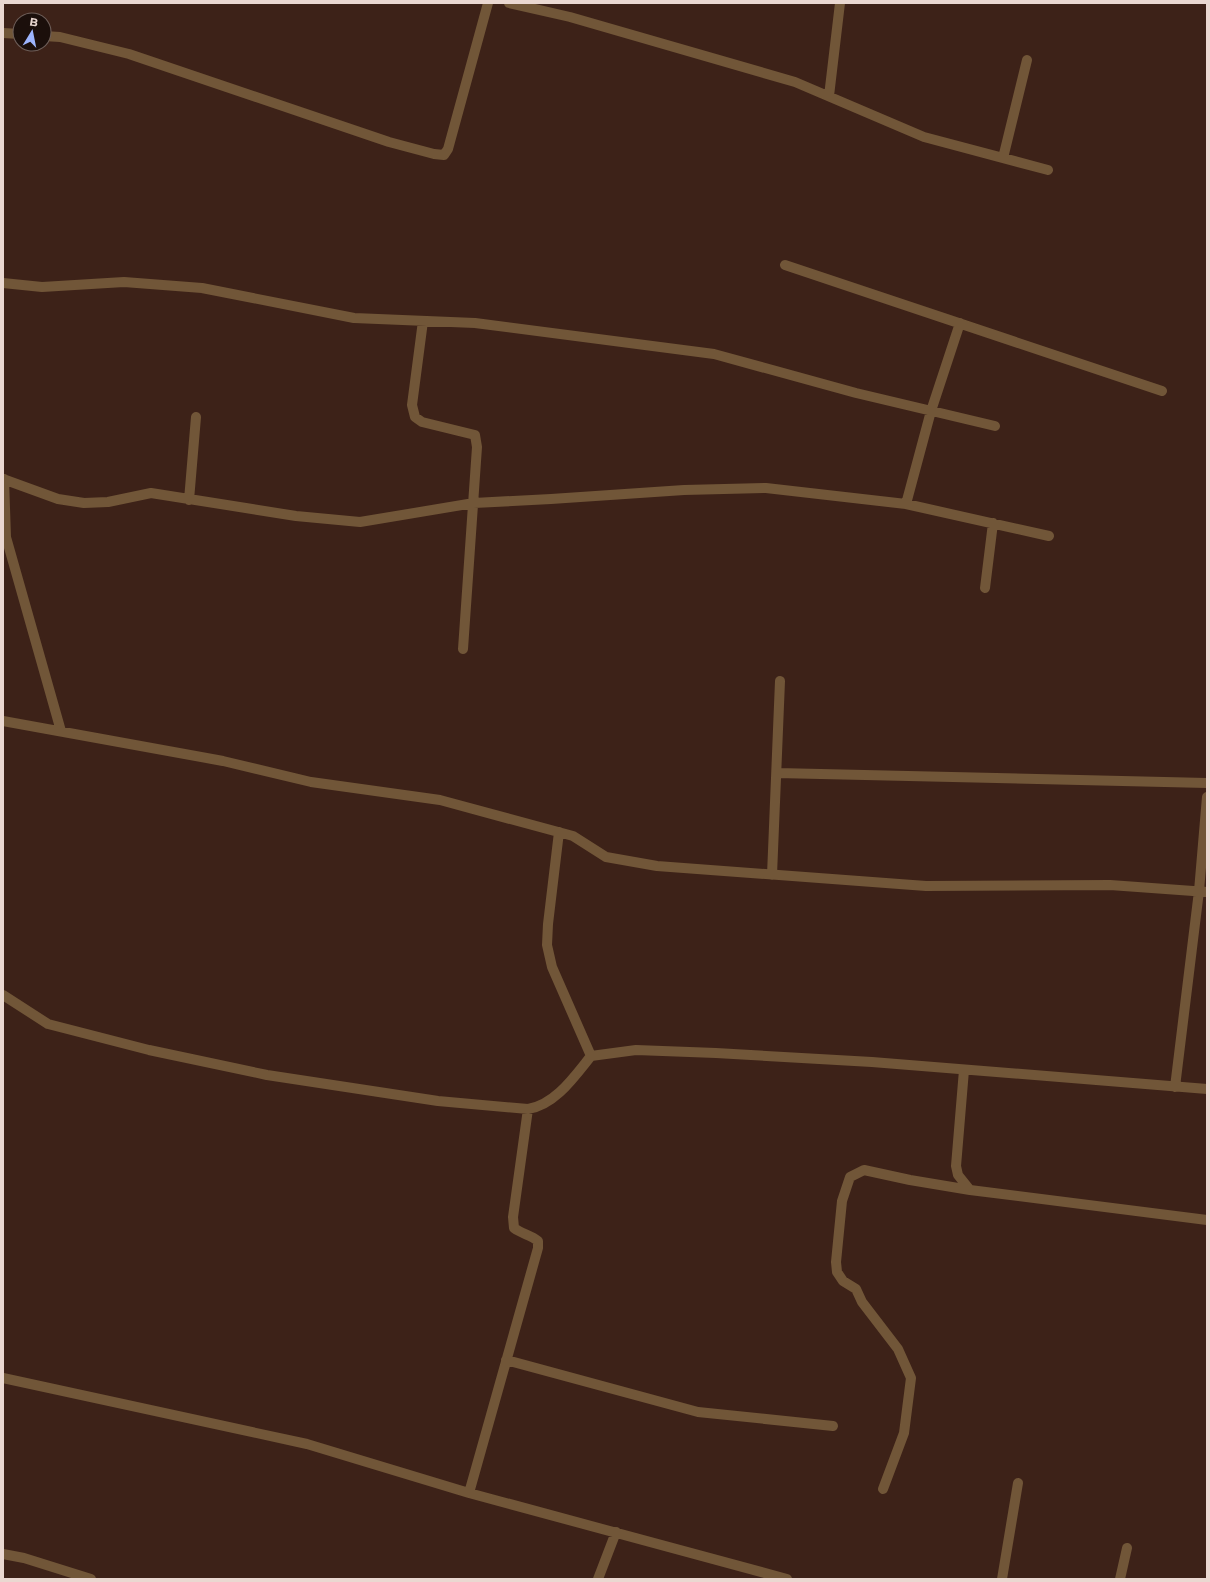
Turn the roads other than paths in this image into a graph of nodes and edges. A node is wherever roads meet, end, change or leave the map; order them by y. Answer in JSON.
{"nodes":[{"id":1,"x":488,"y":3,"type":"edge"},
{"id":2,"x":510,"y":3,"type":"edge"},
{"id":3,"x":840,"y":3,"type":"edge"},
{"id":4,"x":52,"y":36,"type":"edge"},
{"id":5,"x":1027,"y":60,"type":"dead end"},
{"id":6,"x":829,"y":96,"type":"junction"},
{"id":7,"x":1003,"y":158,"type":"junction"},
{"id":8,"x":1048,"y":170,"type":"dead end"},
{"id":9,"x":785,"y":265,"type":"dead end"},
{"id":10,"x":3,"y":282,"type":"edge"},
{"id":11,"x":422,"y":321,"type":"junction"},
{"id":12,"x":960,"y":323,"type":"junction"},
{"id":13,"x":1162,"y":391,"type":"dead end"},
{"id":14,"x":931,"y":411,"type":"junction"},
{"id":15,"x":196,"y":417,"type":"dead end"},
{"id":16,"x":995,"y":426,"type":"dead end"},
{"id":17,"x":4,"y":479,"type":"edge"},
{"id":18,"x":189,"y":500,"type":"junction"},
{"id":19,"x":474,"y":503,"type":"junction"},
{"id":20,"x":906,"y":504,"type":"junction"},
{"id":21,"x":993,"y":523,"type":"junction"},
{"id":22,"x":1049,"y":536,"type":"dead end"},
{"id":23,"x":985,"y":588,"type":"dead end"},
{"id":24,"x":463,"y":649,"type":"dead end"},
{"id":25,"x":780,"y":681,"type":"dead end"},
{"id":26,"x":3,"y":721,"type":"edge"},
{"id":27,"x":61,"y":731,"type":"junction"},
{"id":28,"x":777,"y":773,"type":"junction"},
{"id":29,"x":1207,"y":782,"type":"edge"},
{"id":30,"x":1207,"y":797,"type":"edge"},
{"id":31,"x":559,"y":832,"type":"junction"},
{"id":32,"x":772,"y":875,"type":"junction"},
{"id":33,"x":1203,"y":892,"type":"edge"},
{"id":34,"x":3,"y":995,"type":"edge"},
{"id":35,"x":591,"y":1056,"type":"junction"},
{"id":36,"x":964,"y":1070,"type":"junction"},
{"id":37,"x":1176,"y":1087,"type":"junction"},
{"id":38,"x":1207,"y":1089,"type":"edge"},
{"id":39,"x":528,"y":1110,"type":"junction"},
{"id":40,"x":970,"y":1190,"type":"junction"},
{"id":41,"x":1207,"y":1220,"type":"edge"},
{"id":42,"x":506,"y":1360,"type":"junction"},
{"id":43,"x":3,"y":1378,"type":"edge"},
{"id":44,"x":833,"y":1426,"type":"dead end"},
{"id":45,"x":1018,"y":1483,"type":"dead end"},
{"id":46,"x":883,"y":1490,"type":"dead end"},
{"id":47,"x":469,"y":1493,"type":"junction"},
{"id":48,"x":616,"y":1532,"type":"junction"},
{"id":49,"x":1127,"y":1548,"type":"dead end"},
{"id":50,"x":3,"y":1554,"type":"edge"},
{"id":51,"x":91,"y":1579,"type":"edge"},
{"id":52,"x":598,"y":1579,"type":"edge"},
{"id":53,"x":787,"y":1579,"type":"edge"},
{"id":54,"x":1002,"y":1579,"type":"edge"},
{"id":55,"x":1120,"y":1579,"type":"edge"}],
"edges":[{"from":1,"to":4,"type":"street"},
{"from":2,"to":6,"type":"street"},
{"from":3,"to":6,"type":"street"},
{"from":5,"to":7,"type":"street"},
{"from":6,"to":7,"type":"street"},
{"from":7,"to":8,"type":"street"},
{"from":9,"to":12,"type":"street"},
{"from":10,"to":11,"type":"street"},
{"from":11,"to":14,"type":"street"},
{"from":11,"to":19,"type":"street"},
{"from":12,"to":13,"type":"street"},
{"from":12,"to":14,"type":"street"},
{"from":14,"to":16,"type":"street"},
{"from":14,"to":20,"type":"street"},
{"from":15,"to":18,"type":"street"},
{"from":17,"to":18,"type":"street"},
{"from":17,"to":27,"type":"street"},
{"from":18,"to":19,"type":"street"},
{"from":19,"to":20,"type":"street"},
{"from":19,"to":24,"type":"street"},
{"from":20,"to":21,"type":"street"},
{"from":21,"to":22,"type":"street"},
{"from":21,"to":23,"type":"street"},
{"from":25,"to":28,"type":"street"},
{"from":26,"to":27,"type":"street"},
{"from":27,"to":31,"type":"street"},
{"from":28,"to":29,"type":"street"},
{"from":28,"to":32,"type":"street"},
{"from":30,"to":33,"type":"street"},
{"from":31,"to":32,"type":"street"},
{"from":31,"to":35,"type":"street"},
{"from":32,"to":33,"type":"street"},
{"from":33,"to":37,"type":"street"},
{"from":34,"to":39,"type":"street"},
{"from":35,"to":36,"type":"street"},
{"from":35,"to":39,"type":"street"},
{"from":36,"to":37,"type":"street"},
{"from":36,"to":40,"type":"street"},
{"from":37,"to":38,"type":"street"},
{"from":39,"to":42,"type":"street"},
{"from":40,"to":41,"type":"street"},
{"from":40,"to":46,"type":"street"},
{"from":42,"to":44,"type":"street"},
{"from":42,"to":47,"type":"street"},
{"from":43,"to":47,"type":"street"},
{"from":45,"to":54,"type":"street"},
{"from":47,"to":48,"type":"street"},
{"from":48,"to":52,"type":"street"},
{"from":48,"to":53,"type":"street"},
{"from":49,"to":55,"type":"street"},
{"from":50,"to":51,"type":"street"}]}
